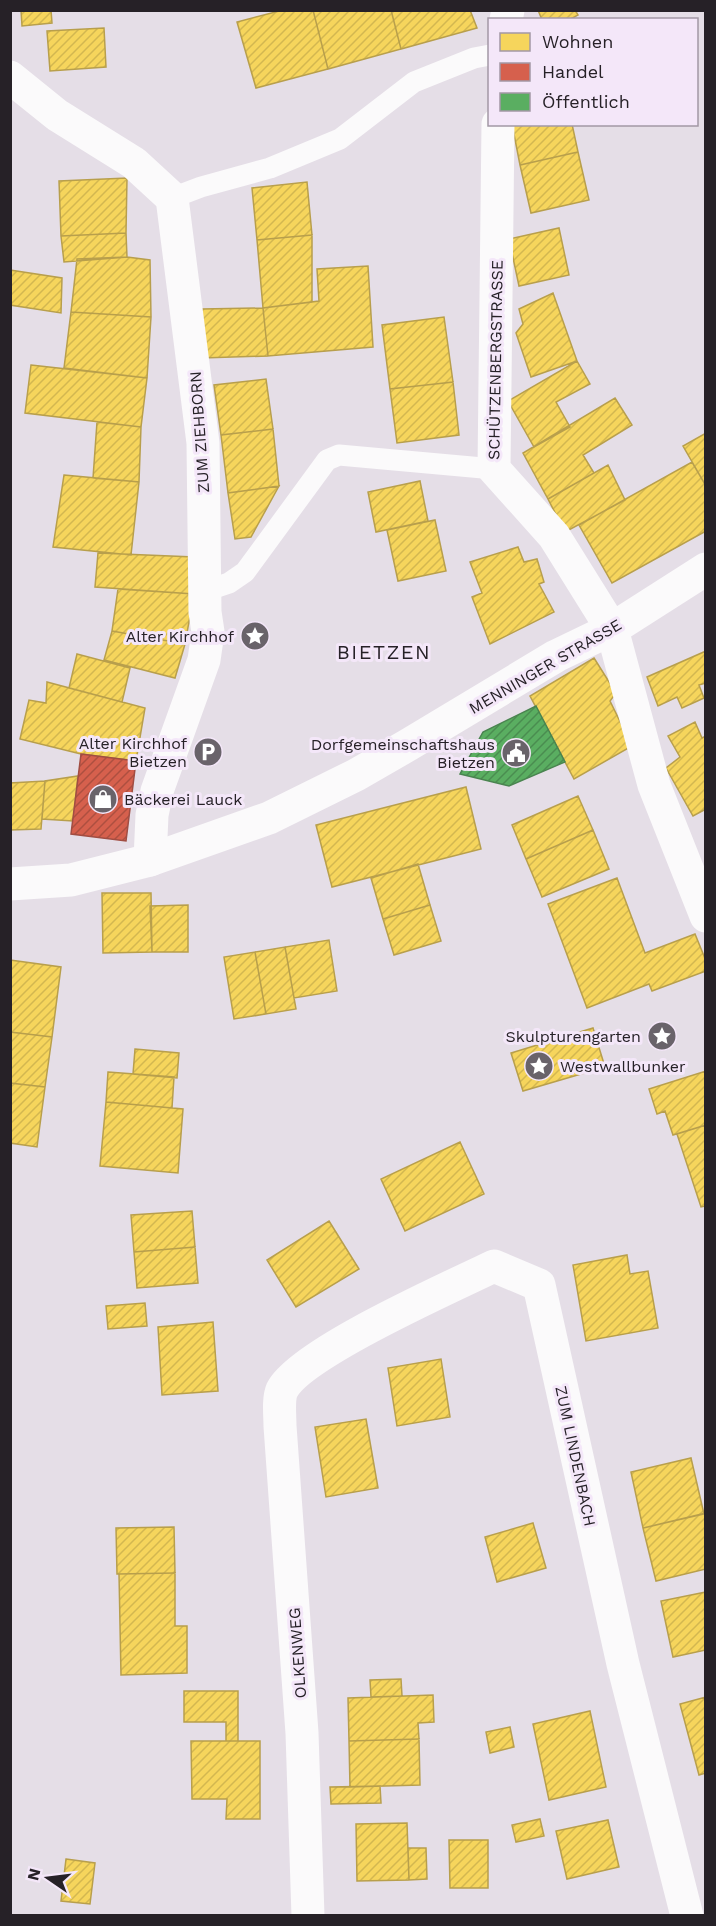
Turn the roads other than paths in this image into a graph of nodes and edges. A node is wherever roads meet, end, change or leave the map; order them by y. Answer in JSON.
{"nodes":[{"id":1,"x":488,"y":55,"type":"edge"},
{"id":2,"x":10,"y":77,"type":"edge"},
{"id":3,"x":498,"y":126,"type":"edge"},
{"id":4,"x":172,"y":198,"type":"junction"},
{"id":5,"x":494,"y":469,"type":"junction"},
{"id":6,"x":705,"y":569,"type":"edge"},
{"id":7,"x":205,"y":591,"type":"junction"},
{"id":8,"x":612,"y":629,"type":"junction"},
{"id":9,"x":150,"y":861,"type":"junction"},
{"id":10,"x":10,"y":884,"type":"edge"},
{"id":11,"x":705,"y":916,"type":"edge"},
{"id":12,"x":281,"y":1392,"type":"joint"},
{"id":13,"x":308,"y":1916,"type":"edge"},
{"id":14,"x":687,"y":1916,"type":"edge"}],
"edges":[{"from":1,"to":4,"type":"lane"},
{"from":2,"to":4,"type":"street"},
{"from":3,"to":5,"type":"street","name":"SCHÜTZENBERGSTRASSE"},
{"from":4,"to":7,"type":"street","name":"ZUM ZIEHBORN"},
{"from":5,"to":7,"type":"lane"},
{"from":5,"to":8,"type":"street","name":"SCHÜTZENBERGSTRASSE"},
{"from":6,"to":8,"type":"street","name":"MENNINGER STRASSE"},
{"from":7,"to":9,"type":"street","name":"ZUM ZIEHBORN"},
{"from":8,"to":9,"type":"street","name":"MENNINGER STRASSE"},
{"from":8,"to":11,"type":"street","name":"SCHÜTZENBERGSTRASSE"},
{"from":9,"to":10,"type":"street","name":"MENNINGER STRASSE"},
{"from":12,"to":13,"type":"street","name":"OLKENWEG"},
{"from":12,"to":14,"type":"street","name":"ZUM LINDENBACH"}]}
